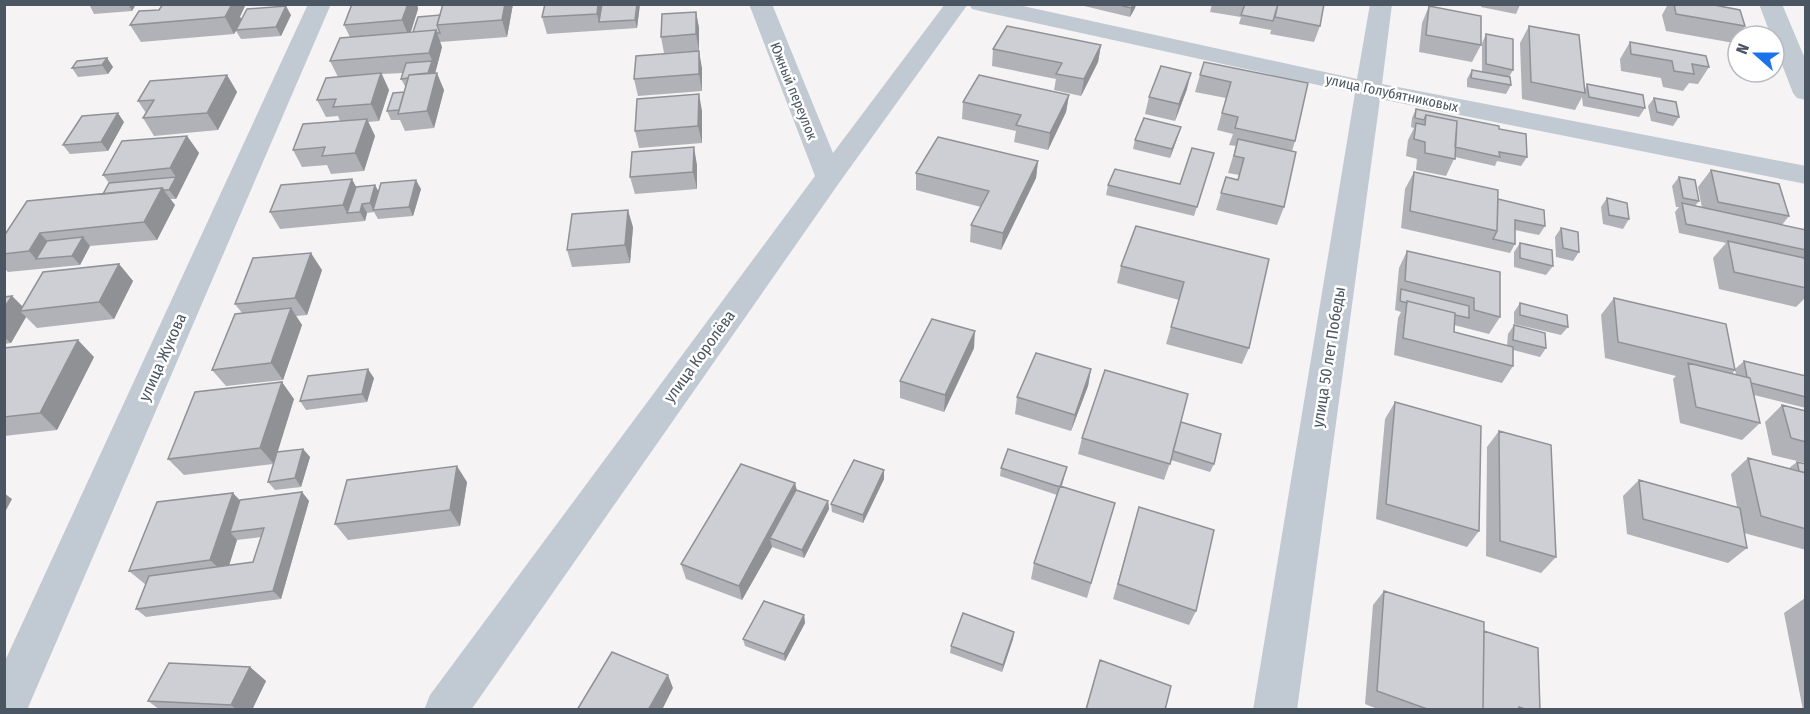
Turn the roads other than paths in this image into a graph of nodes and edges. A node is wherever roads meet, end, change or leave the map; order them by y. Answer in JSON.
{"nodes":[{"id":1,"x":320,"y":4,"type":"edge"},
{"id":2,"x":760,"y":4,"type":"edge"},
{"id":3,"x":957,"y":4,"type":"edge"},
{"id":4,"x":980,"y":4,"type":"edge"},
{"id":5,"x":1381,"y":4,"type":"edge"},
{"id":6,"x":1770,"y":4,"type":"edge"},
{"id":7,"x":1369,"y":89,"type":"junction"},
{"id":8,"x":1806,"y":93,"type":"edge"},
{"id":9,"x":1806,"y":176,"type":"edge"},
{"id":10,"x":829,"y":177,"type":"junction"},
{"id":11,"x":5,"y":710,"type":"edge"},
{"id":12,"x":445,"y":710,"type":"edge"},
{"id":13,"x":1275,"y":710,"type":"edge"}],
"edges":[{"from":1,"to":11,"type":"street","name":"улица Жукова"},
{"from":2,"to":10,"type":"street","name":"Южный переулок"},
{"from":3,"to":10,"type":"street","name":"улица Королёва"},
{"from":4,"to":7,"type":"street","name":"улица Голубятниковых"},
{"from":5,"to":7,"type":"street","name":"улица 50 лет Победы"},
{"from":6,"to":8,"type":"street"},
{"from":7,"to":9,"type":"street","name":"улица Голубятниковых"},
{"from":7,"to":13,"type":"street","name":"улица 50 лет Победы"},
{"from":10,"to":12,"type":"street","name":"улица Королёва"}]}
